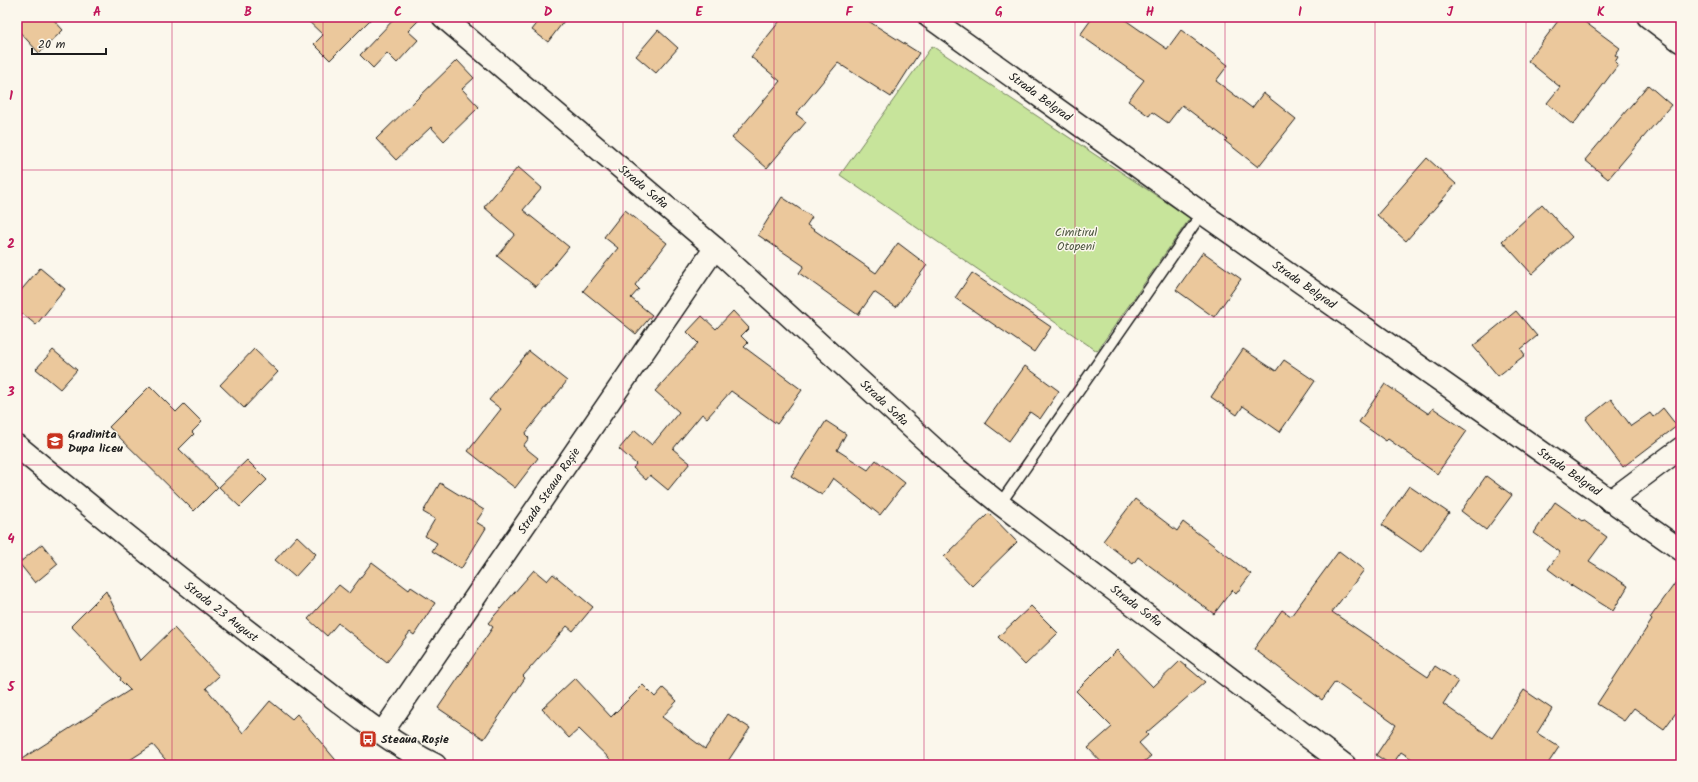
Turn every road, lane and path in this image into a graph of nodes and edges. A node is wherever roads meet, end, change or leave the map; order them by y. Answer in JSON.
{"nodes":[{"id":1,"x":443,"y":17,"type":"edge"},
{"id":2,"x":929,"y":17,"type":"edge"},
{"id":3,"x":1648,"y":17,"type":"edge"},
{"id":4,"x":1681,"y":42,"type":"edge"},
{"id":5,"x":1202,"y":213,"type":"junction"},
{"id":6,"x":715,"y":248,"type":"junction"},
{"id":7,"x":17,"y":446,"type":"edge"},
{"id":8,"x":1681,"y":448,"type":"edge"},
{"id":9,"x":1610,"y":501,"type":"junction"},
{"id":10,"x":1000,"y":504,"type":"junction"},
{"id":11,"x":1681,"y":550,"type":"edge"},
{"id":12,"x":382,"y":733,"type":"junction"},
{"id":13,"x":424,"y":763,"type":"edge"},
{"id":14,"x":1345,"y":765,"type":"edge"}],
"edges":[{"from":1,"to":6,"type":"street","name":"Strada Sofia"},
{"from":2,"to":5,"type":"street","name":"Strada Belgrad"},
{"from":3,"to":4,"type":"street"},
{"from":5,"to":9,"type":"street","name":"Strada Belgrad"},
{"from":5,"to":10,"type":"lane"},
{"from":6,"to":10,"type":"street","name":"Strada Sofia"},
{"from":6,"to":12,"type":"street","name":"Strada Steaua Roșie"},
{"from":7,"to":12,"type":"main road","name":"Strada 23 August"},
{"from":8,"to":9,"type":"street"},
{"from":9,"to":11,"type":"street","name":"Strada Belgrad"},
{"from":10,"to":14,"type":"street","name":"Strada Sofia"},
{"from":12,"to":13,"type":"main road","name":"Strada 23 August"}]}
